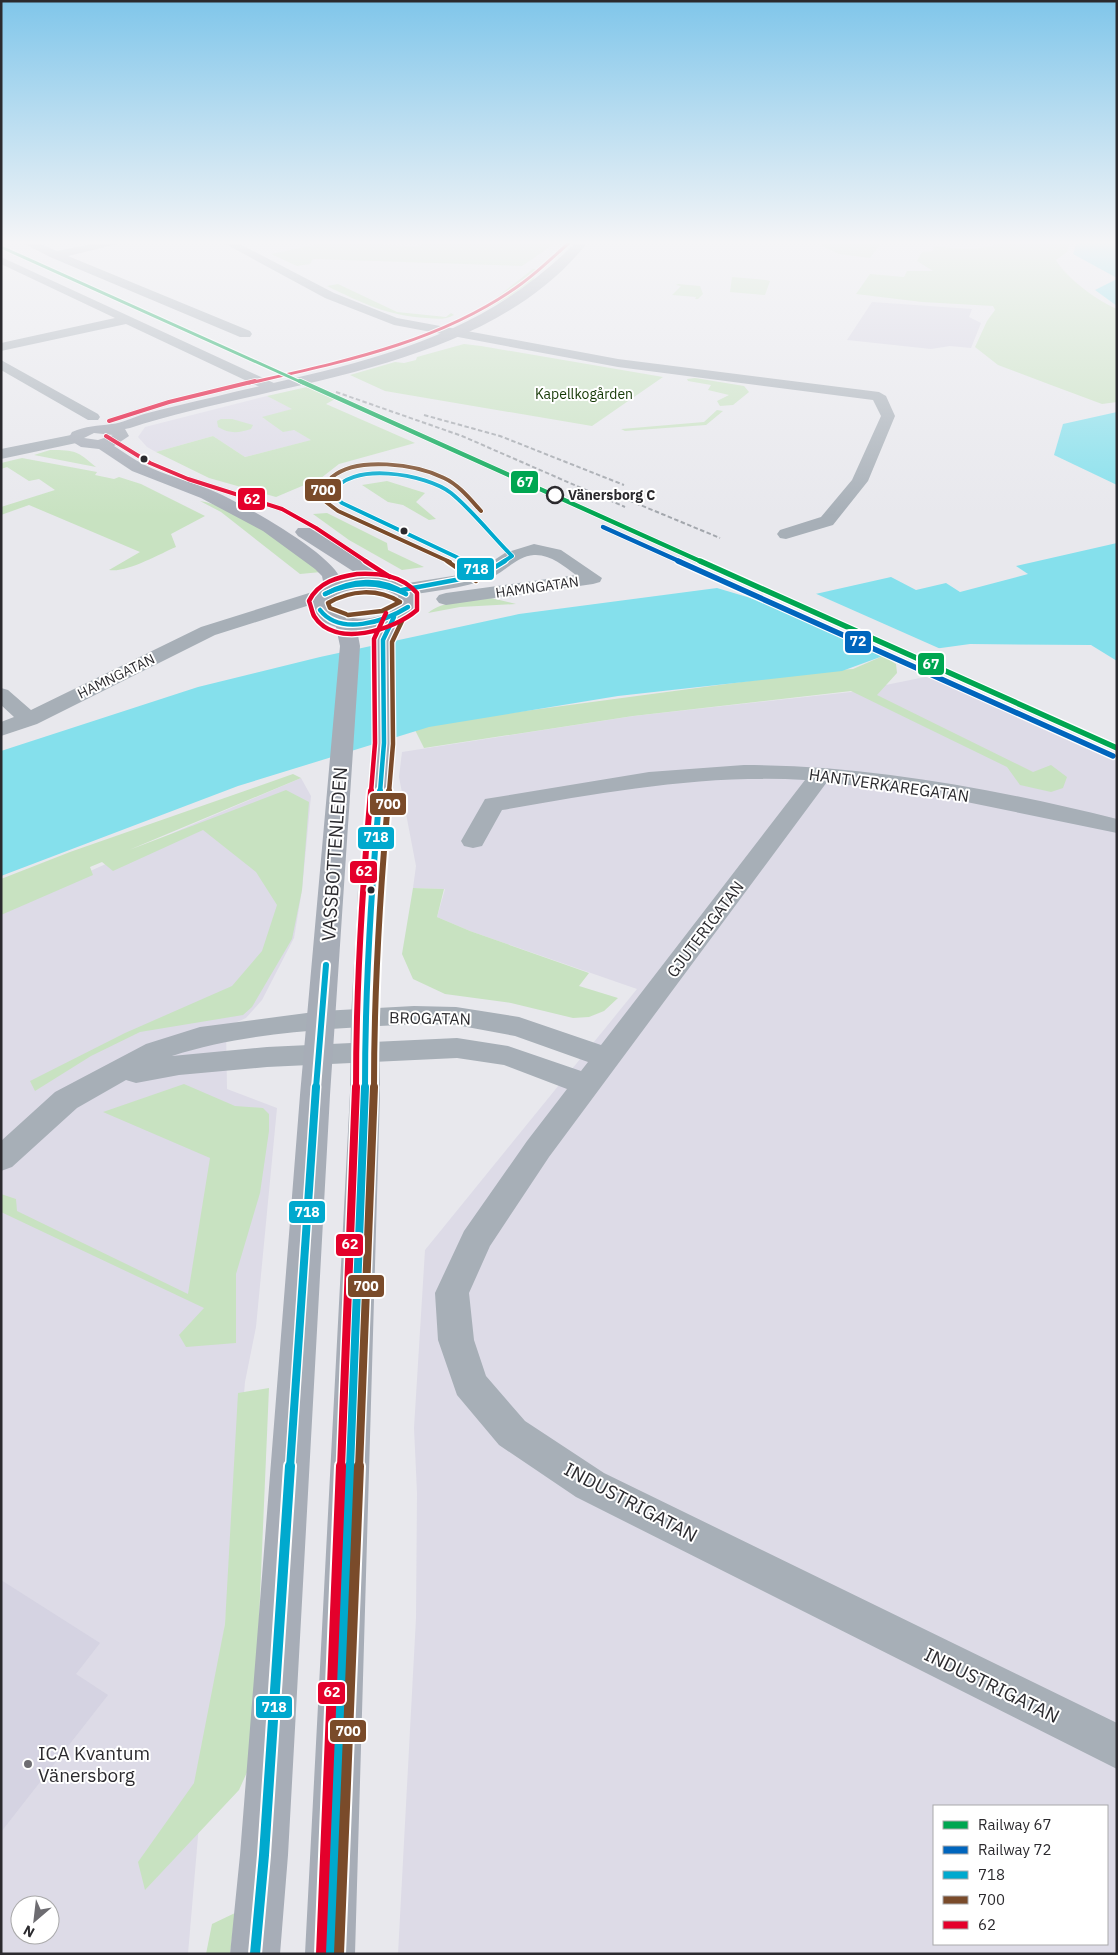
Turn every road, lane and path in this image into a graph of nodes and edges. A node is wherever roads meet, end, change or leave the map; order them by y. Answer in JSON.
{"nodes":[{"id":1,"x":62,"y":333,"type":"edge"},
{"id":2,"x":156,"y":333,"type":"edge"},
{"id":3,"x":456,"y":333,"type":"edge"},
{"id":4,"x":457,"y":333,"type":"edge"},
{"id":5,"x":1,"y":346,"type":"edge"},
{"id":6,"x":1,"y":364,"type":"edge"},
{"id":7,"x":276,"y":386,"type":"junction"},
{"id":8,"x":93,"y":417,"type":"dead end"},
{"id":9,"x":112,"y":429,"type":"junction"},
{"id":10,"x":76,"y":439,"type":"junction"},
{"id":11,"x":101,"y":444,"type":"junction"},
{"id":12,"x":1,"y":454,"type":"edge"},
{"id":13,"x":207,"y":494,"type":"junction"},
{"id":14,"x":786,"y":534,"type":"dead end"},
{"id":15,"x":482,"y":575,"type":"junction"},
{"id":16,"x":394,"y":587,"type":"junction"},
{"id":17,"x":329,"y":591,"type":"junction"},
{"id":18,"x":446,"y":599,"type":"junction"},
{"id":19,"x":397,"y":616,"type":"junction"},
{"id":20,"x":334,"y":619,"type":"junction"},
{"id":21,"x":232,"y":623,"type":"junction"},
{"id":22,"x":1,"y":694,"type":"edge"},
{"id":23,"x":29,"y":719,"type":"junction"},
{"id":24,"x":1,"y":729,"type":"edge"},
{"id":25,"x":822,"y":773,"type":"junction"},
{"id":26,"x":1117,"y":826,"type":"edge"},
{"id":27,"x":473,"y":841,"type":"dead end"},
{"id":28,"x":365,"y":1035,"type":"junction"},
{"id":29,"x":321,"y":1037,"type":"junction"},
{"id":30,"x":598,"y":1071,"type":"junction"},
{"id":31,"x":1,"y":1159,"type":"edge"},
{"id":32,"x":1117,"y":1747,"type":"edge"},
{"id":33,"x":255,"y":1954,"type":"edge"},
{"id":34,"x":330,"y":1954,"type":"edge"}],
"edges":[{"from":1,"to":5,"type":"street"},
{"from":2,"to":7,"type":"street"},
{"from":3,"to":7,"type":"main road"},
{"from":4,"to":14,"type":"street"},
{"from":6,"to":8,"type":"street"},
{"from":7,"to":9,"type":"main road"},
{"from":9,"to":10,"type":"main road"},
{"from":9,"to":11,"type":"main road"},
{"from":10,"to":11,"type":"main road"},
{"from":10,"to":12,"type":"street"},
{"from":11,"to":13,"type":"main road"},
{"from":13,"to":16,"type":"main road"},
{"from":13,"to":17,"type":"main road"},
{"from":15,"to":16,"type":"street","name":"HAMNGATAN"},
{"from":15,"to":18,"type":"street","name":"HAMNGATAN"},
{"from":15,"to":18,"type":"street","name":"HAMNGATAN"},
{"from":16,"to":17,"type":"main road"},
{"from":16,"to":19,"type":"main road"},
{"from":17,"to":20,"type":"main road","name":"VASSBOTTENLEDEN"},
{"from":17,"to":21,"type":"street","name":"HAMNGATAN"},
{"from":18,"to":19,"type":"street","name":"HAMNGATAN"},
{"from":19,"to":20,"type":"main road"},
{"from":19,"to":28,"type":"main road"},
{"from":20,"to":21,"type":"street","name":"HAMNGATAN"},
{"from":20,"to":29,"type":"main road","name":"VASSBOTTENLEDEN"},
{"from":21,"to":23,"type":"street","name":"HAMNGATAN"},
{"from":22,"to":23,"type":"street"},
{"from":23,"to":24,"type":"street","name":"HAMNGATAN"},
{"from":25,"to":26,"type":"street","name":"HANTVERKAREGATAN"},
{"from":25,"to":27,"type":"street","name":"HANTVERKAREGATAN"},
{"from":25,"to":30,"type":"street","name":"GJUTERIGATAN"},
{"from":28,"to":29,"type":"street","name":"BROGATAN"},
{"from":28,"to":30,"type":"street","name":"BROGATAN"},
{"from":28,"to":34,"type":"main road"},
{"from":29,"to":31,"type":"street","name":"BROGATAN"},
{"from":29,"to":33,"type":"main road","name":"VASSBOTTENLEDEN"},
{"from":30,"to":32,"type":"street","name":"INDUSTRIGATAN"}]}
